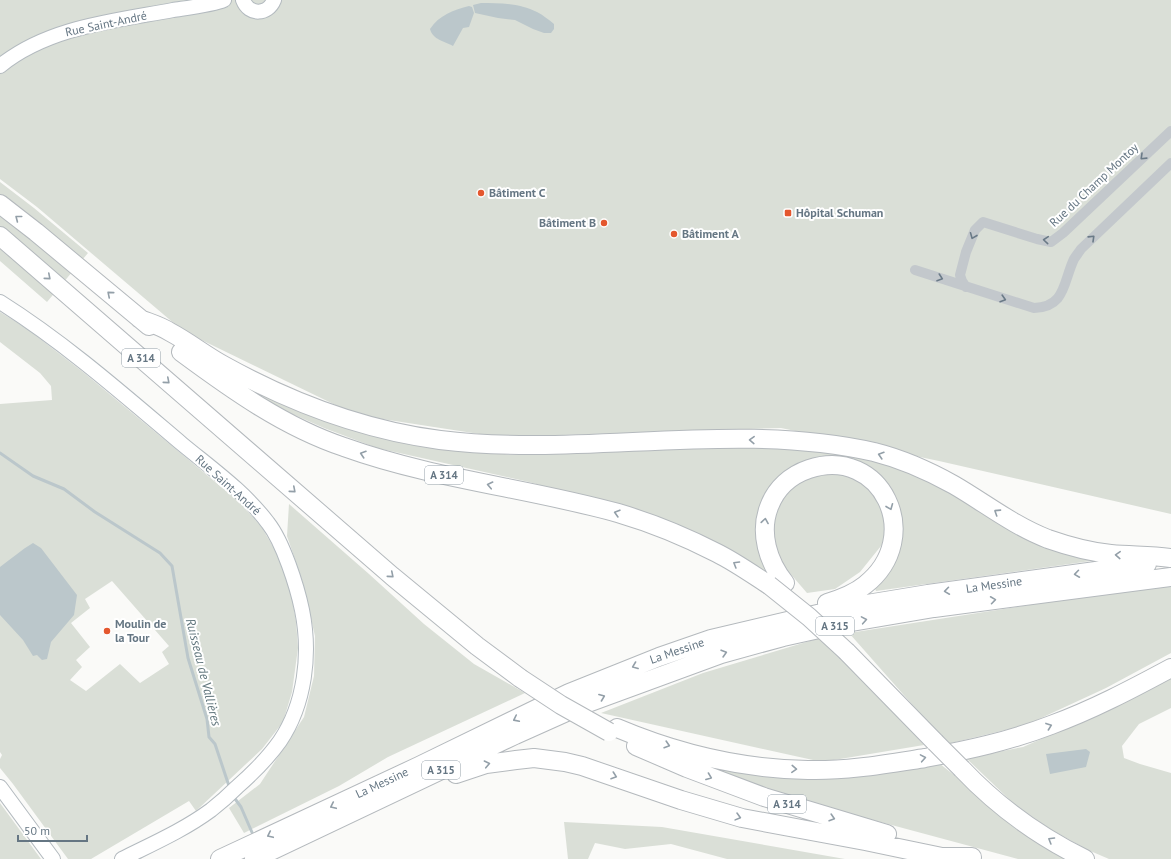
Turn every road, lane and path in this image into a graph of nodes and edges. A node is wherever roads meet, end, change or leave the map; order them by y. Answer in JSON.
{"nodes":[{"id":1,"x":274,"y":0,"type":"edge"},
{"id":2,"x":222,"y":1,"type":"edge"},
{"id":3,"x":245,"y":4,"type":"edge"},
{"id":4,"x":0,"y":66,"type":"edge"},
{"id":5,"x":1171,"y":131,"type":"edge"},
{"id":6,"x":1171,"y":163,"type":"edge"},
{"id":7,"x":0,"y":204,"type":"edge"},
{"id":8,"x":0,"y":236,"type":"edge"},
{"id":9,"x":915,"y":270,"type":"dead end"},
{"id":10,"x":966,"y":287,"type":"junction"},
{"id":11,"x":0,"y":302,"type":"edge"},
{"id":12,"x":140,"y":319,"type":"junction"},
{"id":13,"x":1171,"y":558,"type":"edge"},
{"id":14,"x":1171,"y":561,"type":"edge"},
{"id":15,"x":1171,"y":577,"type":"edge"},
{"id":16,"x":777,"y":584,"type":"junction"},
{"id":17,"x":711,"y":639,"type":"junction"},
{"id":18,"x":1171,"y":668,"type":"edge"},
{"id":19,"x":613,"y":730,"type":"junction"},
{"id":20,"x":0,"y":787,"type":"edge"},
{"id":21,"x":367,"y":805,"type":"junction"},
{"id":22,"x":309,"y":825,"type":"junction"},
{"id":23,"x":975,"y":858,"type":"edge"},
{"id":24,"x":53,"y":859,"type":"edge"},
{"id":25,"x":122,"y":859,"type":"edge"},
{"id":26,"x":220,"y":859,"type":"edge"},
{"id":27,"x":254,"y":859,"type":"edge"},
{"id":28,"x":1086,"y":859,"type":"edge"}],
"edges":[{"from":1,"to":3,"type":"street","name":"Rue Saint-André"},
{"from":2,"to":3,"type":"street","name":"Rue Saint-André"},
{"from":2,"to":4,"type":"street","name":"Rue Saint-André"},
{"from":5,"to":10,"type":"street","name":"Rue du Champ Montoy","one_way":true},
{"from":10,"to":6,"type":"street","one_way":true},
{"from":12,"to":7,"type":"highway","number":"A 314","one_way":true},
{"from":8,"to":19,"type":"highway","number":"A 314","one_way":true,"bridge":true},
{"from":9,"to":10,"type":"street","one_way":true},
{"from":11,"to":25,"type":"street","name":"Rue Saint-André"},
{"from":13,"to":12,"type":"highway","one_way":true},
{"from":16,"to":12,"type":"highway","number":"A 314","one_way":true},
{"from":14,"to":17,"type":"highway","name":"La Messine","number":"A 315","one_way":true},
{"from":21,"to":15,"type":"highway","name":"La Messine","number":"A 315","one_way":true},
{"from":16,"to":17,"type":"highway","one_way":true},
{"from":28,"to":16,"type":"highway","number":"A 314","one_way":true,"bridge":true},
{"from":17,"to":22,"type":"highway","name":"La Messine","number":"A 315","one_way":true},
{"from":19,"to":18,"type":"highway","one_way":true},
{"from":19,"to":23,"type":"highway","number":"A 314","one_way":true},
{"from":20,"to":24,"type":"street"},
{"from":21,"to":22,"type":"highway","name":"La Messine","number":"A 315"},
{"from":21,"to":23,"type":"highway","one_way":true},
{"from":22,"to":26,"type":"highway","name":"La Messine","number":"A 315","one_way":true},
{"from":22,"to":27,"type":"highway","name":"La Messine","number":"A 315"}]}
